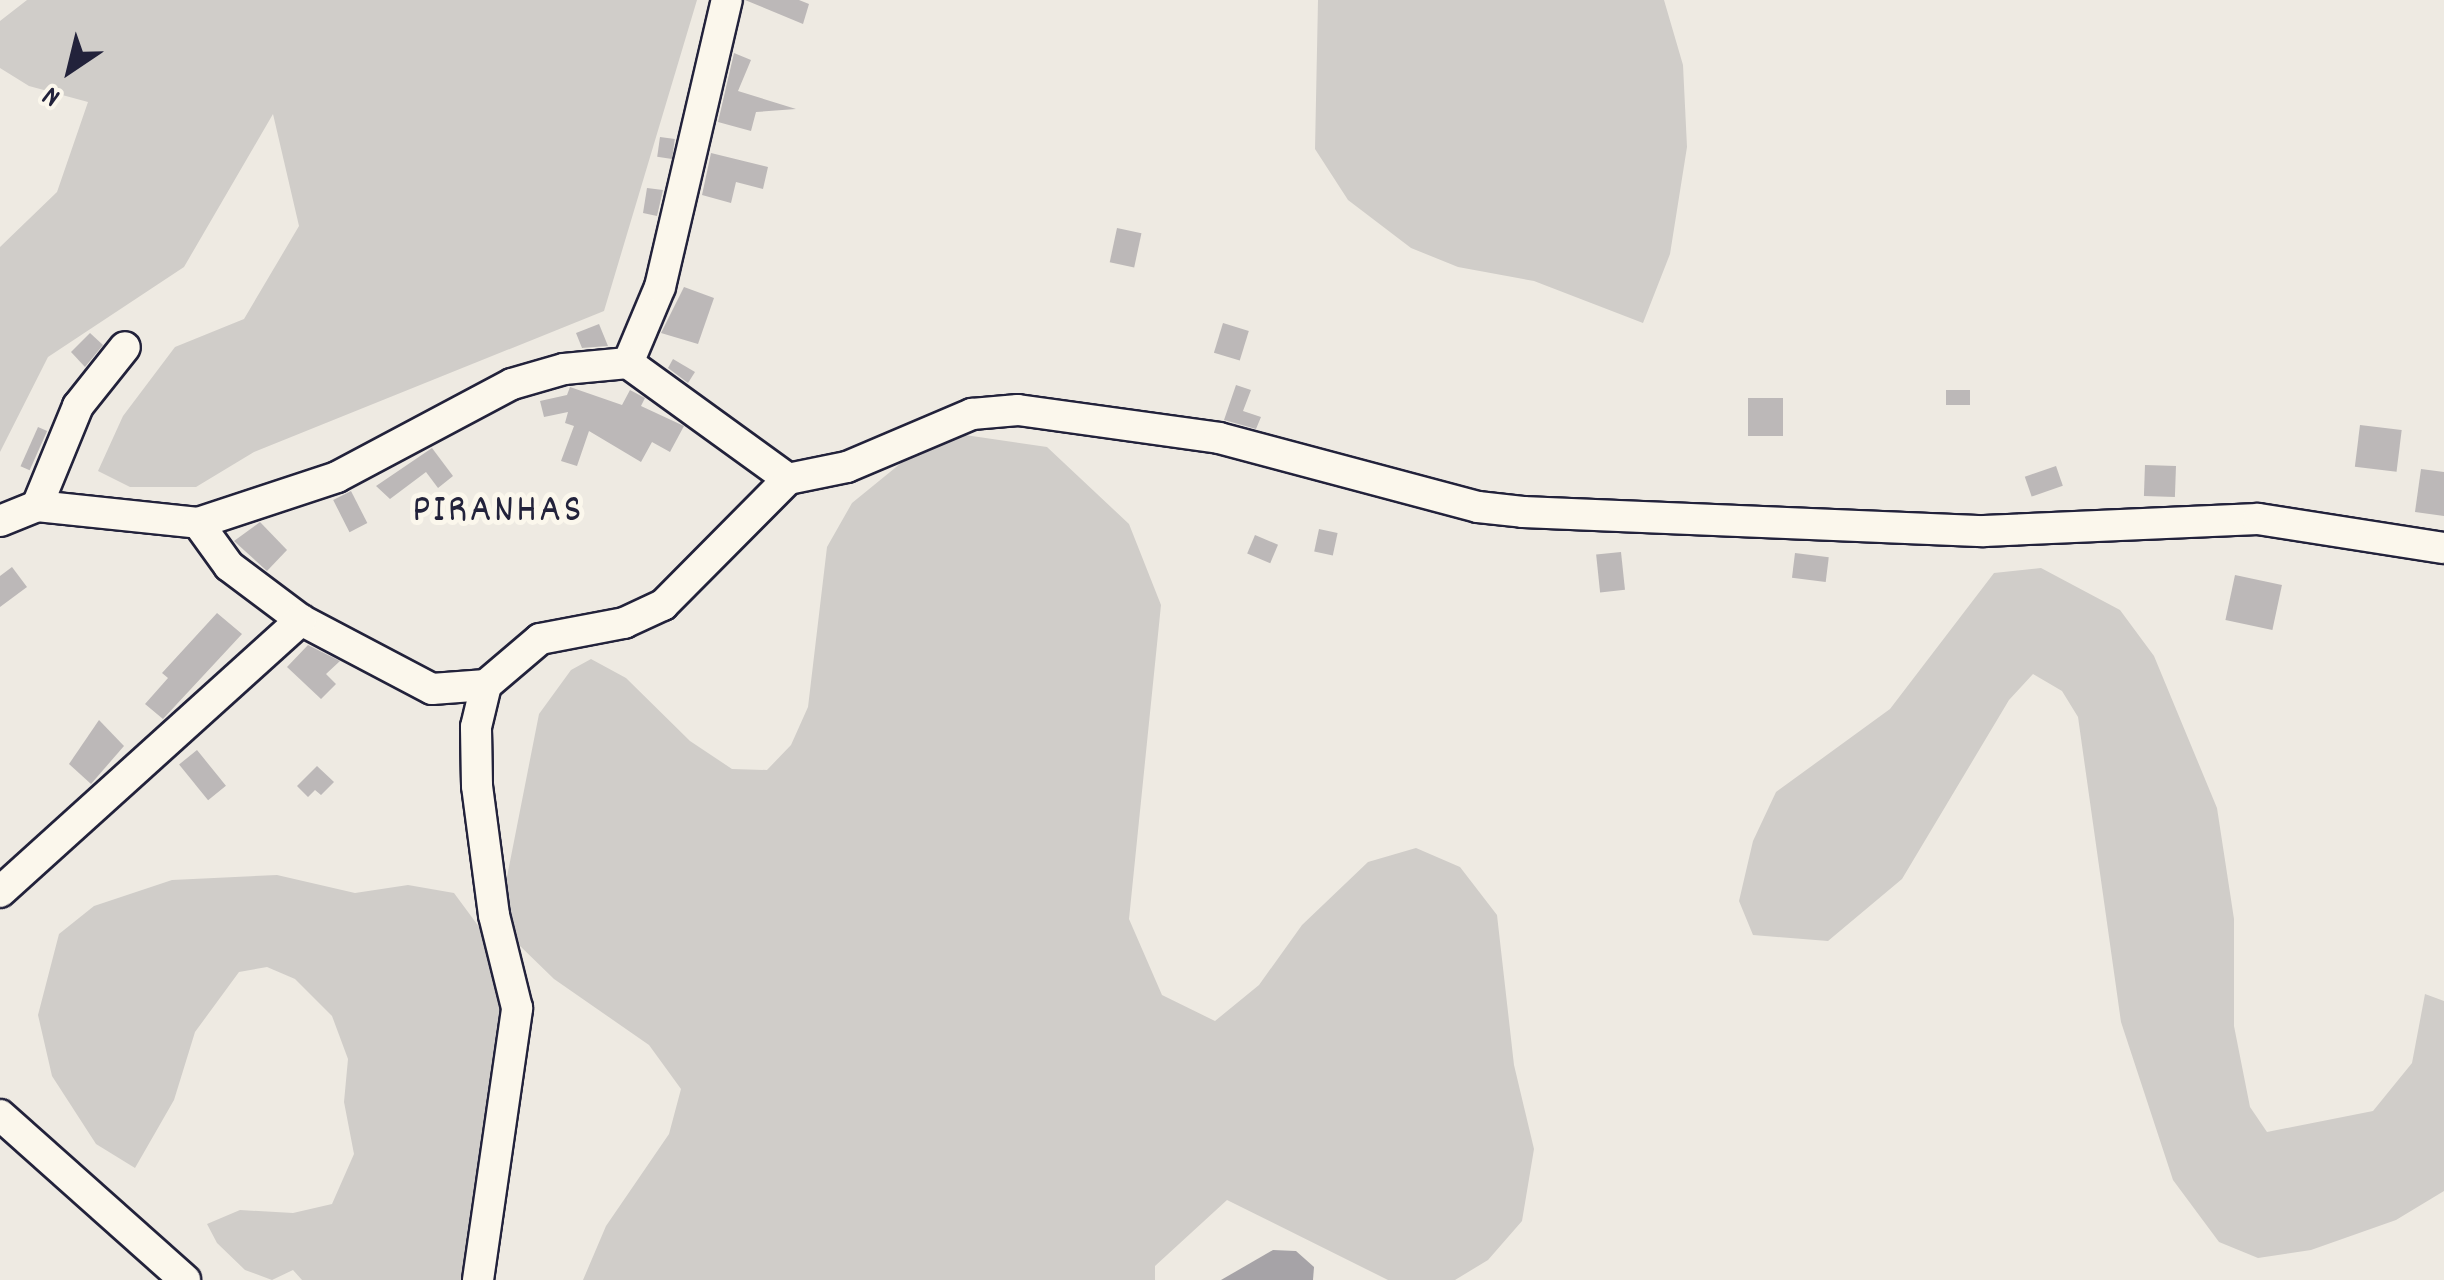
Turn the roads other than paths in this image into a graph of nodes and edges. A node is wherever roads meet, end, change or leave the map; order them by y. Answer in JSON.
{"nodes":[{"id":1,"x":728,"y":0,"type":"edge"},
{"id":2,"x":126,"y":347,"type":"dead end"},
{"id":3,"x":628,"y":364,"type":"junction"},
{"id":4,"x":788,"y":479,"type":"junction"},
{"id":5,"x":37,"y":506,"type":"junction"},
{"id":6,"x":0,"y":521,"type":"edge"},
{"id":7,"x":198,"y":524,"type":"junction"},
{"id":8,"x":2444,"y":548,"type":"edge"},
{"id":9,"x":301,"y":620,"type":"junction"},
{"id":10,"x":486,"y":685,"type":"junction"},
{"id":11,"x":0,"y":892,"type":"edge"},
{"id":12,"x":0,"y":1115,"type":"edge"},
{"id":13,"x":185,"y":1280,"type":"edge"},
{"id":14,"x":478,"y":1280,"type":"edge"}],
"edges":[{"from":1,"to":3,"type":"street"},
{"from":2,"to":5,"type":"street"},
{"from":3,"to":4,"type":"street"},
{"from":3,"to":7,"type":"street"},
{"from":4,"to":8,"type":"street"},
{"from":4,"to":10,"type":"street"},
{"from":5,"to":6,"type":"street"},
{"from":5,"to":7,"type":"street"},
{"from":7,"to":9,"type":"street"},
{"from":9,"to":10,"type":"street"},
{"from":9,"to":11,"type":"street"},
{"from":10,"to":14,"type":"street"},
{"from":12,"to":13,"type":"street"}]}
